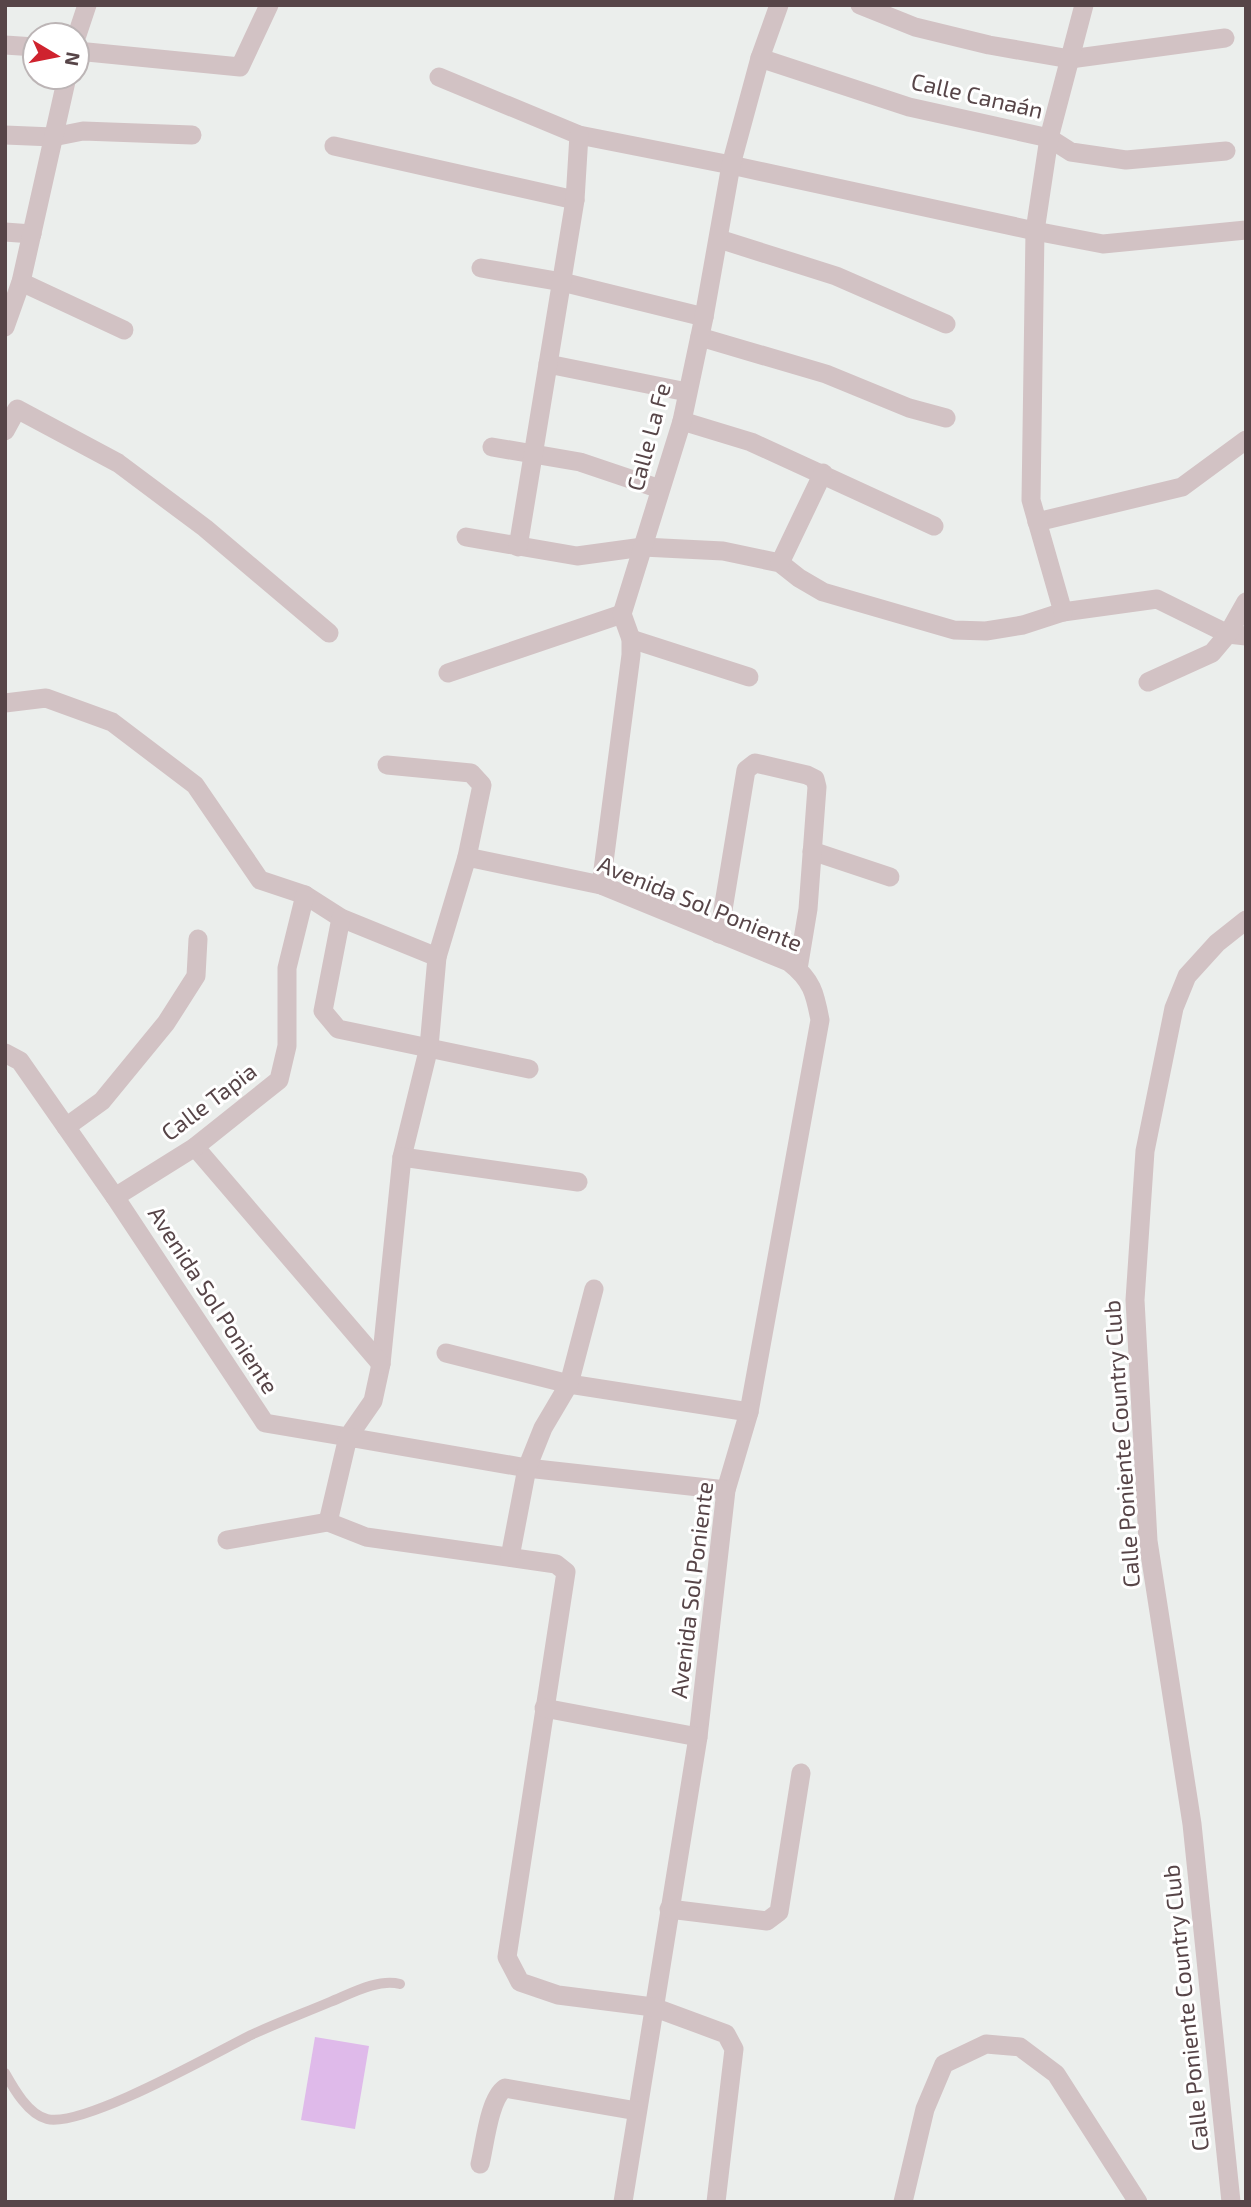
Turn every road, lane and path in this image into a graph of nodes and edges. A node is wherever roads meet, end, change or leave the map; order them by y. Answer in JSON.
{"nodes":[{"id":1,"x":269,"y":5,"type":"edge"},
{"id":2,"x":779,"y":5,"type":"edge"},
{"id":3,"x":860,"y":5,"type":"edge"},
{"id":4,"x":1084,"y":5,"type":"edge"},
{"id":5,"x":1225,"y":37,"type":"dead end"},
{"id":6,"x":91,"y":52,"type":"edge"},
{"id":7,"x":760,"y":58,"type":"junction"},
{"id":8,"x":1070,"y":59,"type":"junction"},
{"id":9,"x":439,"y":77,"type":"dead end"},
{"id":10,"x":64,"y":91,"type":"edge"},
{"id":11,"x":5,"y":135,"type":"edge"},
{"id":12,"x":192,"y":135,"type":"dead end"},
{"id":13,"x":579,"y":135,"type":"junction"},
{"id":14,"x":53,"y":137,"type":"junction"},
{"id":15,"x":1049,"y":138,"type":"junction"},
{"id":16,"x":334,"y":146,"type":"dead end"},
{"id":17,"x":1226,"y":151,"type":"dead end"},
{"id":18,"x":731,"y":165,"type":"junction"},
{"id":19,"x":575,"y":200,"type":"junction"},
{"id":20,"x":1246,"y":230,"type":"edge"},
{"id":21,"x":1034,"y":231,"type":"junction"},
{"id":22,"x":5,"y":232,"type":"edge"},
{"id":23,"x":32,"y":234,"type":"junction"},
{"id":24,"x":719,"y":239,"type":"junction"},
{"id":25,"x":481,"y":268,"type":"dead end"},
{"id":26,"x":21,"y":282,"type":"junction"},
{"id":27,"x":562,"y":282,"type":"junction"},
{"id":28,"x":7,"y":317,"type":"edge"},
{"id":29,"x":704,"y":317,"type":"junction"},
{"id":30,"x":946,"y":324,"type":"dead end"},
{"id":31,"x":124,"y":330,"type":"dead end"},
{"id":32,"x":700,"y":337,"type":"junction"},
{"id":33,"x":548,"y":364,"type":"junction"},
{"id":34,"x":687,"y":392,"type":"junction"},
{"id":35,"x":11,"y":407,"type":"edge"},
{"id":36,"x":947,"y":418,"type":"dead end"},
{"id":37,"x":682,"y":421,"type":"junction"},
{"id":38,"x":5,"y":431,"type":"edge"},
{"id":39,"x":1246,"y":440,"type":"edge"},
{"id":40,"x":492,"y":447,"type":"dead end"},
{"id":41,"x":533,"y":454,"type":"junction"},
{"id":42,"x":823,"y":473,"type":"junction"},
{"id":43,"x":660,"y":489,"type":"junction"},
{"id":44,"x":1037,"y":522,"type":"junction"},
{"id":45,"x":934,"y":526,"type":"dead end"},
{"id":46,"x":466,"y":537,"type":"dead end"},
{"id":47,"x":517,"y":547,"type":"junction"},
{"id":48,"x":643,"y":548,"type":"junction"},
{"id":49,"x":780,"y":562,"type":"junction"},
{"id":50,"x":1246,"y":602,"type":"edge"},
{"id":51,"x":1063,"y":612,"type":"junction"},
{"id":52,"x":622,"y":614,"type":"junction"},
{"id":53,"x":329,"y":633,"type":"dead end"},
{"id":54,"x":1237,"y":635,"type":"edge"},
{"id":55,"x":631,"y":639,"type":"junction"},
{"id":56,"x":448,"y":673,"type":"dead end"},
{"id":57,"x":749,"y":677,"type":"dead end"},
{"id":58,"x":1148,"y":682,"type":"dead end"},
{"id":59,"x":5,"y":703,"type":"edge"},
{"id":60,"x":387,"y":765,"type":"dead end"},
{"id":61,"x":812,"y":851,"type":"junction"},
{"id":62,"x":467,"y":857,"type":"junction"},
{"id":63,"x":890,"y":877,"type":"dead end"},
{"id":64,"x":601,"y":885,"type":"junction"},
{"id":65,"x":305,"y":895,"type":"junction"},
{"id":66,"x":341,"y":918,"type":"junction"},
{"id":67,"x":1246,"y":920,"type":"edge"},
{"id":68,"x":719,"y":934,"type":"junction"},
{"id":69,"x":198,"y":939,"type":"dead end"},
{"id":70,"x":437,"y":957,"type":"junction"},
{"id":71,"x":798,"y":969,"type":"junction"},
{"id":72,"x":429,"y":1047,"type":"junction"},
{"id":73,"x":5,"y":1053,"type":"edge"},
{"id":74,"x":529,"y":1069,"type":"dead end"},
{"id":75,"x":66,"y":1127,"type":"junction"},
{"id":76,"x":195,"y":1147,"type":"junction"},
{"id":77,"x":402,"y":1157,"type":"junction"},
{"id":78,"x":578,"y":1182,"type":"dead end"},
{"id":79,"x":115,"y":1197,"type":"junction"},
{"id":80,"x":593,"y":1289,"type":"dead end"},
{"id":81,"x":446,"y":1353,"type":"dead end"},
{"id":82,"x":382,"y":1364,"type":"junction"},
{"id":83,"x":569,"y":1384,"type":"junction"},
{"id":84,"x":749,"y":1412,"type":"junction"},
{"id":85,"x":348,"y":1437,"type":"junction"},
{"id":86,"x":527,"y":1468,"type":"junction"},
{"id":87,"x":726,"y":1490,"type":"junction"},
{"id":88,"x":328,"y":1522,"type":"junction"},
{"id":89,"x":227,"y":1540,"type":"dead end"},
{"id":90,"x":510,"y":1557,"type":"junction"},
{"id":91,"x":544,"y":1708,"type":"junction"},
{"id":92,"x":698,"y":1737,"type":"junction"},
{"id":93,"x":801,"y":1773,"type":"dead end"},
{"id":94,"x":669,"y":1909,"type":"junction"},
{"id":95,"x":400,"y":1984,"type":"dead end"},
{"id":96,"x":653,"y":2007,"type":"junction"},
{"id":97,"x":5,"y":2073,"type":"edge"},
{"id":98,"x":636,"y":2111,"type":"junction"},
{"id":99,"x":480,"y":2164,"type":"dead end"},
{"id":100,"x":623,"y":2202,"type":"edge"},
{"id":101,"x":716,"y":2202,"type":"edge"},
{"id":102,"x":903,"y":2202,"type":"edge"},
{"id":103,"x":1138,"y":2202,"type":"edge"},
{"id":104,"x":1231,"y":2202,"type":"edge"}],
"edges":[{"from":1,"to":6,"type":"street"},
{"from":2,"to":7,"type":"street","name":"Calle La Fe"},
{"from":3,"to":8,"type":"street"},
{"from":4,"to":8,"type":"street"},
{"from":5,"to":8,"type":"street"},
{"from":7,"to":15,"type":"street","name":"Calle Canaán"},
{"from":7,"to":18,"type":"street","name":"Calle La Fe"},
{"from":8,"to":15,"type":"street"},
{"from":9,"to":13,"type":"street"},
{"from":10,"to":14,"type":"street"},
{"from":11,"to":14,"type":"street"},
{"from":12,"to":14,"type":"street"},
{"from":13,"to":18,"type":"street"},
{"from":13,"to":19,"type":"street"},
{"from":14,"to":23,"type":"street"},
{"from":15,"to":17,"type":"street","name":"Calle Canaán"},
{"from":15,"to":21,"type":"street"},
{"from":16,"to":19,"type":"street"},
{"from":18,"to":21,"type":"street"},
{"from":18,"to":24,"type":"street","name":"Calle La Fe"},
{"from":19,"to":27,"type":"street"},
{"from":20,"to":21,"type":"street"},
{"from":21,"to":44,"type":"street"},
{"from":22,"to":23,"type":"street"},
{"from":23,"to":26,"type":"street"},
{"from":24,"to":29,"type":"street","name":"Calle La Fe"},
{"from":24,"to":30,"type":"street"},
{"from":25,"to":27,"type":"street"},
{"from":26,"to":28,"type":"street"},
{"from":26,"to":31,"type":"street"},
{"from":27,"to":29,"type":"street"},
{"from":27,"to":33,"type":"street"},
{"from":29,"to":32,"type":"street","name":"Calle La Fe"},
{"from":32,"to":34,"type":"street","name":"Calle La Fe"},
{"from":32,"to":36,"type":"street"},
{"from":33,"to":34,"type":"street"},
{"from":33,"to":41,"type":"street"},
{"from":34,"to":37,"type":"street","name":"Calle La Fe"},
{"from":35,"to":38,"type":"street"},
{"from":35,"to":53,"type":"street"},
{"from":37,"to":42,"type":"street"},
{"from":37,"to":43,"type":"street","name":"Calle La Fe"},
{"from":39,"to":44,"type":"street"},
{"from":40,"to":41,"type":"street"},
{"from":41,"to":43,"type":"street"},
{"from":41,"to":47,"type":"street"},
{"from":42,"to":45,"type":"street"},
{"from":42,"to":49,"type":"street"},
{"from":43,"to":48,"type":"street","name":"Calle La Fe"},
{"from":44,"to":51,"type":"street"},
{"from":46,"to":47,"type":"street"},
{"from":47,"to":48,"type":"street"},
{"from":48,"to":49,"type":"street"},
{"from":48,"to":52,"type":"street","name":"Calle La Fe"},
{"from":49,"to":51,"type":"street"},
{"from":50,"to":54,"type":"street"},
{"from":51,"to":54,"type":"street"},
{"from":52,"to":55,"type":"street"},
{"from":52,"to":56,"type":"street"},
{"from":54,"to":58,"type":"street"},
{"from":55,"to":57,"type":"street"},
{"from":55,"to":64,"type":"street"},
{"from":59,"to":65,"type":"street"},
{"from":60,"to":62,"type":"street"},
{"from":61,"to":63,"type":"street"},
{"from":61,"to":68,"type":"street"},
{"from":61,"to":71,"type":"street"},
{"from":62,"to":64,"type":"street","name":"Avenida Sol Poniente"},
{"from":62,"to":70,"type":"street"},
{"from":64,"to":68,"type":"street","name":"Avenida Sol Poniente"},
{"from":65,"to":66,"type":"street"},
{"from":65,"to":76,"type":"street","name":"Calle Tapia"},
{"from":66,"to":70,"type":"street"},
{"from":66,"to":72,"type":"street"},
{"from":67,"to":104,"type":"street","name":"Calle Poniente Country Club"},
{"from":68,"to":71,"type":"street","name":"Avenida Sol Poniente"},
{"from":69,"to":75,"type":"street"},
{"from":70,"to":72,"type":"street"},
{"from":71,"to":84,"type":"street","name":"Avenida Sol Poniente"},
{"from":72,"to":74,"type":"street"},
{"from":72,"to":77,"type":"street"},
{"from":73,"to":75,"type":"street","name":"Avenida Sol Poniente"},
{"from":75,"to":79,"type":"street","name":"Avenida Sol Poniente"},
{"from":76,"to":79,"type":"street","name":"Calle Tapia"},
{"from":76,"to":82,"type":"street"},
{"from":77,"to":78,"type":"street"},
{"from":77,"to":82,"type":"street"},
{"from":79,"to":85,"type":"street","name":"Avenida Sol Poniente"},
{"from":80,"to":83,"type":"street"},
{"from":81,"to":83,"type":"street"},
{"from":82,"to":85,"type":"street"},
{"from":83,"to":84,"type":"street"},
{"from":83,"to":86,"type":"street"},
{"from":84,"to":87,"type":"street","name":"Avenida Sol Poniente"},
{"from":85,"to":86,"type":"street","name":"Avenida Sol Poniente"},
{"from":85,"to":88,"type":"street"},
{"from":86,"to":87,"type":"street","name":"Avenida Sol Poniente"},
{"from":86,"to":90,"type":"street"},
{"from":87,"to":92,"type":"street","name":"Avenida Sol Poniente"},
{"from":88,"to":89,"type":"street"},
{"from":88,"to":90,"type":"street"},
{"from":90,"to":91,"type":"street"},
{"from":91,"to":92,"type":"street"},
{"from":91,"to":96,"type":"street"},
{"from":92,"to":94,"type":"street","name":"Avenida Sol Poniente"},
{"from":93,"to":94,"type":"street"},
{"from":94,"to":96,"type":"street","name":"Avenida Sol Poniente"},
{"from":95,"to":97,"type":"lane"},
{"from":96,"to":98,"type":"street","name":"Avenida Sol Poniente"},
{"from":96,"to":101,"type":"street"},
{"from":98,"to":99,"type":"street"},
{"from":98,"to":100,"type":"street","name":"Avenida Sol Poniente"},
{"from":102,"to":103,"type":"street"}]}
